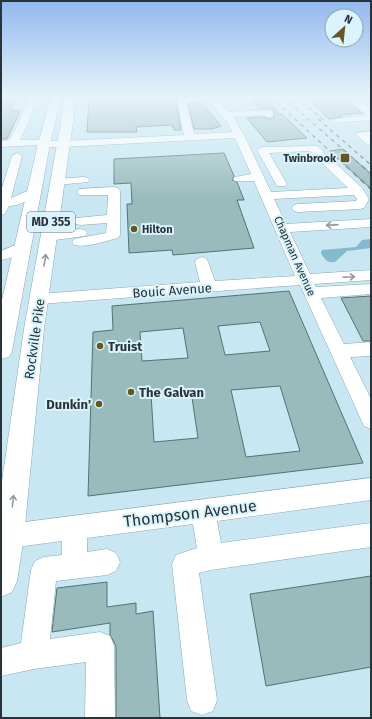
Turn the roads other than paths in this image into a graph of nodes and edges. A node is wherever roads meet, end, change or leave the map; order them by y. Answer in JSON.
{"nodes":[{"id":1,"x":20,"y":131,"type":"edge"},
{"id":2,"x":47,"y":131,"type":"edge"},
{"id":3,"x":65,"y":131,"type":"edge"},
{"id":4,"x":188,"y":131,"type":"edge"},
{"id":5,"x":236,"y":131,"type":"edge"},
{"id":6,"x":371,"y":134,"type":"edge"},
{"id":7,"x":239,"y":135,"type":"junction"},
{"id":8,"x":206,"y":137,"type":"junction"},
{"id":9,"x":190,"y":138,"type":"junction"},
{"id":10,"x":371,"y":142,"type":"edge"},
{"id":11,"x":13,"y":143,"type":"junction"},
{"id":12,"x":1,"y":144,"type":"edge"},
{"id":13,"x":44,"y":144,"type":"junction"},
{"id":14,"x":62,"y":144,"type":"junction"},
{"id":15,"x":1,"y":148,"type":"edge"},
{"id":16,"x":211,"y":148,"type":"dead end"},
{"id":17,"x":17,"y":156,"type":"dead end"},
{"id":18,"x":259,"y":177,"type":"junction"},
{"id":19,"x":239,"y":179,"type":"dead end"},
{"id":20,"x":57,"y":182,"type":"junction"},
{"id":21,"x":281,"y":184,"type":"dead end"},
{"id":22,"x":358,"y":191,"type":"junction"},
{"id":23,"x":267,"y":196,"type":"junction"},
{"id":24,"x":32,"y":201,"type":"junction"},
{"id":25,"x":6,"y":205,"type":"edge"},
{"id":26,"x":298,"y":208,"type":"dead end"},
{"id":27,"x":114,"y":218,"type":"junction"},
{"id":28,"x":371,"y":222,"type":"edge"},
{"id":29,"x":282,"y":228,"type":"junction"},
{"id":30,"x":80,"y":232,"type":"junction"},
{"id":31,"x":48,"y":237,"type":"junction"},
{"id":32,"x":23,"y":246,"type":"junction"},
{"id":33,"x":1,"y":256,"type":"edge"},
{"id":34,"x":202,"y":262,"type":"dead end"},
{"id":35,"x":371,"y":275,"type":"edge"},
{"id":36,"x":17,"y":278,"type":"junction"},
{"id":37,"x":308,"y":286,"type":"junction"},
{"id":38,"x":209,"y":287,"type":"junction"},
{"id":39,"x":371,"y":289,"type":"edge"},
{"id":40,"x":39,"y":299,"type":"junction"},
{"id":41,"x":6,"y":302,"type":"edge"},
{"id":42,"x":34,"y":329,"type":"junction"},
{"id":43,"x":371,"y":349,"type":"edge"},
{"id":44,"x":1,"y":351,"type":"edge"},
{"id":45,"x":339,"y":351,"type":"junction"},
{"id":46,"x":368,"y":409,"type":"edge"},
{"id":47,"x":371,"y":489,"type":"edge"},
{"id":48,"x":203,"y":510,"type":"junction"},
{"id":49,"x":75,"y":528,"type":"junction"},
{"id":50,"x":371,"y":535,"type":"edge"},
{"id":51,"x":9,"y":536,"type":"junction"},
{"id":52,"x":211,"y":557,"type":"junction"},
{"id":53,"x":107,"y":562,"type":"dead end"},
{"id":54,"x":74,"y":566,"type":"junction"},
{"id":55,"x":1,"y":581,"type":"edge"},
{"id":56,"x":34,"y":655,"type":"junction"},
{"id":57,"x":1,"y":662,"type":"edge"},
{"id":58,"x":202,"y":700,"type":"dead end"},
{"id":59,"x":100,"y":718,"type":"edge"}],
"edges":[{"from":1,"to":11,"type":"street"},
{"from":2,"to":13,"type":"main road","name":"Rockville Pike","number":"MD 355"},
{"from":3,"to":14,"type":"main road","name":"Rockville Pike","number":"MD 355"},
{"from":4,"to":9,"type":"street"},
{"from":5,"to":7,"type":"street","name":"Chapman Avenue"},
{"from":6,"to":10,"type":"street"},
{"from":7,"to":8,"type":"street"},
{"from":7,"to":18,"type":"street","name":"Chapman Avenue"},
{"from":8,"to":9,"type":"street"},
{"from":8,"to":16,"type":"street"},
{"from":9,"to":14,"type":"street"},
{"from":11,"to":12,"type":"street"},
{"from":11,"to":13,"type":"street"},
{"from":13,"to":14,"type":"street"},
{"from":13,"to":15,"type":"street"},
{"from":13,"to":24,"type":"main road","name":"Rockville Pike","number":"MD 355"},
{"from":14,"to":20,"type":"main road","name":"Rockville Pike","number":"MD 355"},
{"from":17,"to":25,"type":"street"},
{"from":18,"to":19,"type":"street"},
{"from":18,"to":23,"type":"street","name":"Chapman Avenue"},
{"from":20,"to":27,"type":"street"},
{"from":20,"to":31,"type":"main road","name":"Rockville Pike","number":"MD 355"},
{"from":21,"to":22,"type":"street"},
{"from":22,"to":23,"type":"street"},
{"from":22,"to":26,"type":"street"},
{"from":23,"to":29,"type":"street","name":"Chapman Avenue"},
{"from":24,"to":25,"type":"street"},
{"from":24,"to":32,"type":"main road","name":"Rockville Pike","number":"MD 355"},
{"from":27,"to":30,"type":"street"},
{"from":27,"to":30,"type":"street"},
{"from":28,"to":29,"type":"street","one_way":true},
{"from":29,"to":37,"type":"street","name":"Chapman Avenue"},
{"from":30,"to":31,"type":"street"},
{"from":40,"to":31,"type":"main road","name":"Rockville Pike","number":"MD 355","one_way":true},
{"from":32,"to":33,"type":"street"},
{"from":32,"to":36,"type":"main road","name":"Rockville Pike","number":"MD 355"},
{"from":34,"to":38,"type":"street"},
{"from":37,"to":35,"type":"street","one_way":true},
{"from":36,"to":40,"type":"main road"},
{"from":36,"to":41,"type":"main road","name":"Rockville Pike","number":"MD 355"},
{"from":37,"to":38,"type":"street","name":"Bouic Avenue"},
{"from":37,"to":39,"type":"street"},
{"from":37,"to":45,"type":"street","name":"Chapman Avenue"},
{"from":38,"to":40,"type":"street","name":"Bouic Avenue"},
{"from":40,"to":42,"type":"main road","name":"Rockville Pike","number":"MD 355"},
{"from":41,"to":42,"type":"main road"},
{"from":41,"to":44,"type":"main road","name":"Rockville Pike","number":"MD 355"},
{"from":51,"to":42,"type":"main road","name":"Rockville Pike","number":"MD 355","one_way":true},
{"from":43,"to":45,"type":"street"},
{"from":45,"to":46,"type":"street","name":"Chapman Avenue"},
{"from":47,"to":48,"type":"street","name":"Thompson Avenue"},
{"from":48,"to":49,"type":"street","name":"Thompson Avenue"},
{"from":48,"to":52,"type":"street"},
{"from":49,"to":51,"type":"street","name":"Thompson Avenue"},
{"from":49,"to":54,"type":"street"},
{"from":50,"to":52,"type":"street"},
{"from":51,"to":55,"type":"main road","name":"Rockville Pike","number":"MD 355"},
{"from":52,"to":58,"type":"street"},
{"from":53,"to":54,"type":"street"},
{"from":54,"to":56,"type":"street"},
{"from":56,"to":57,"type":"street"},
{"from":56,"to":59,"type":"street"}]}
